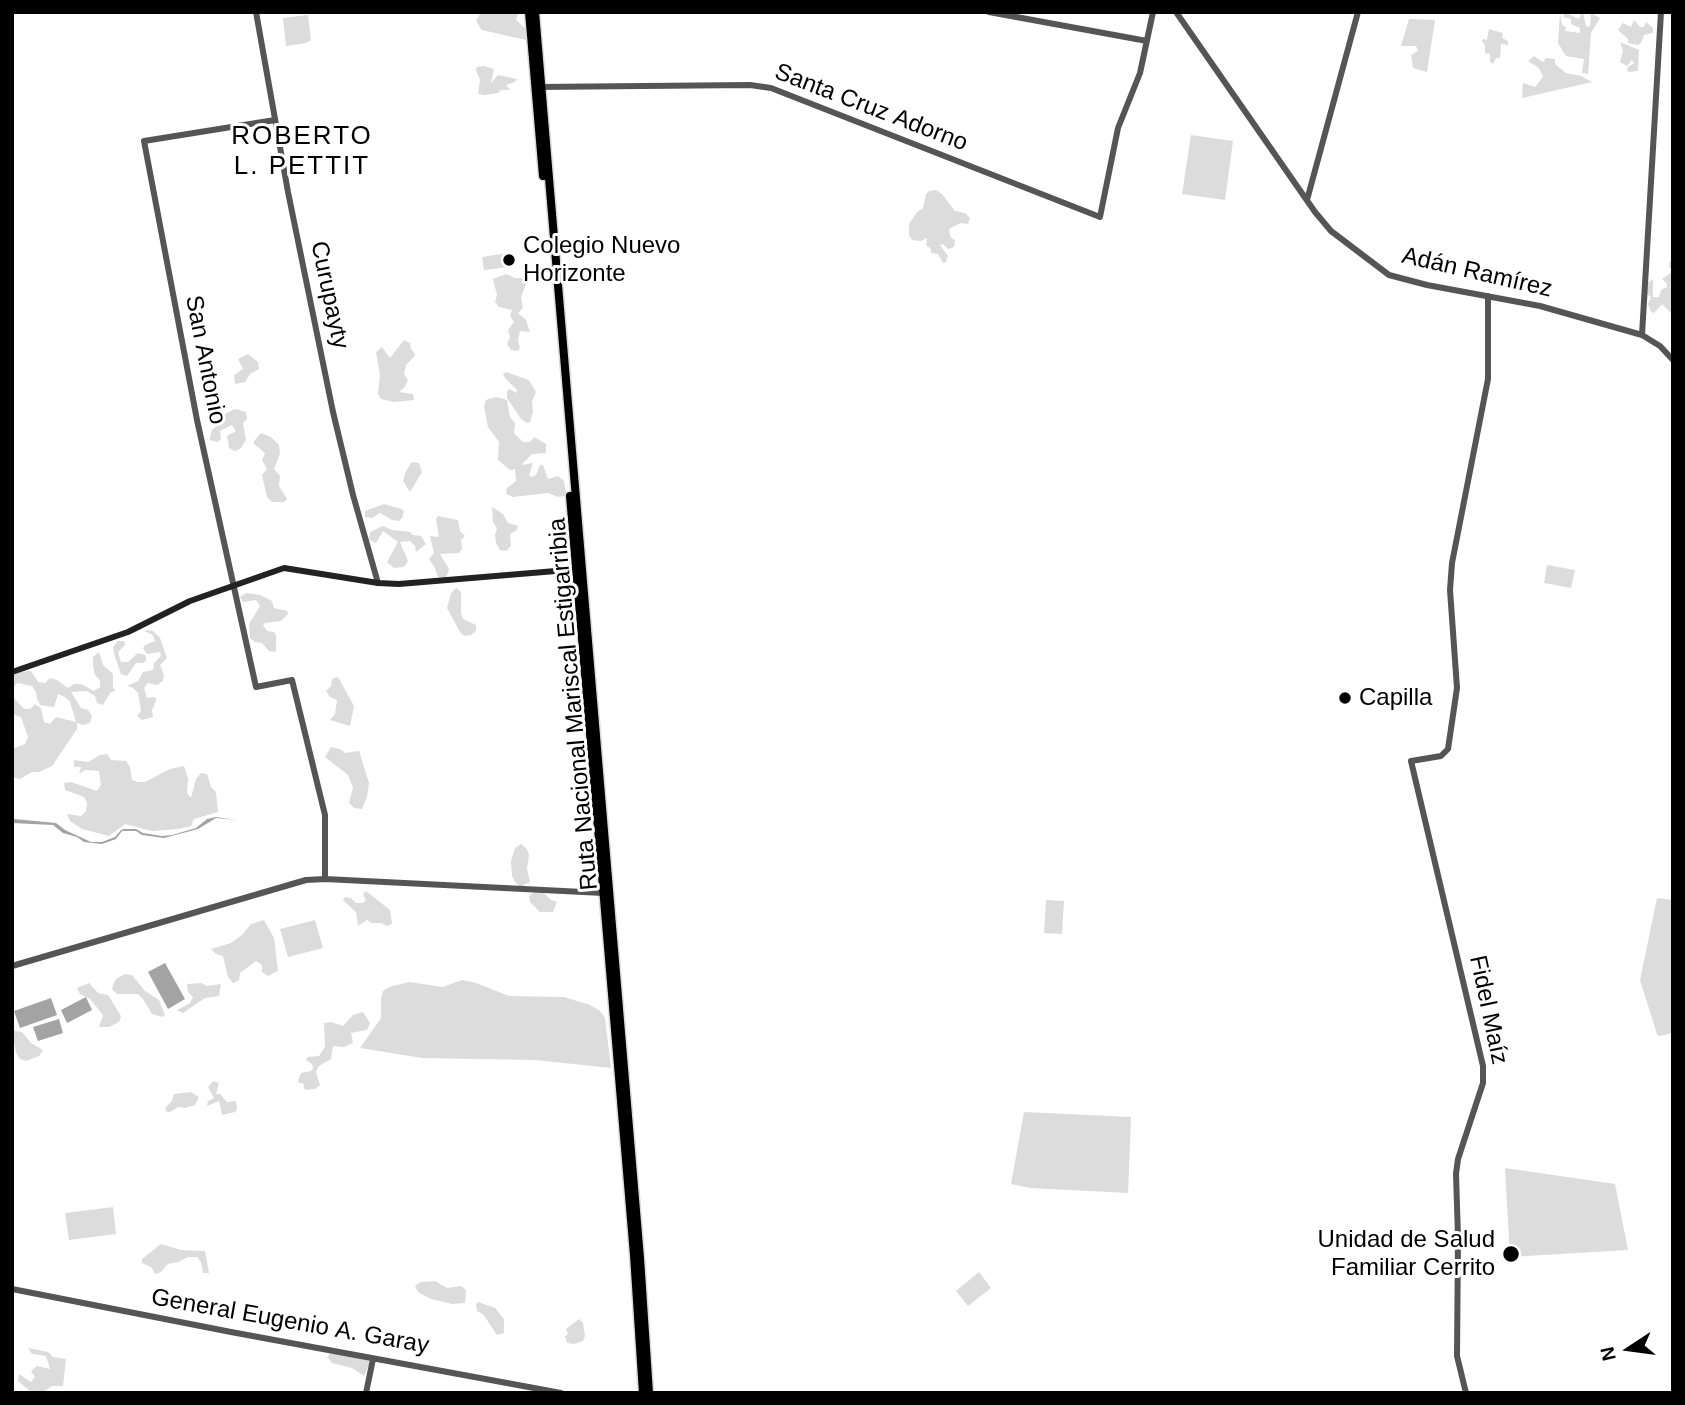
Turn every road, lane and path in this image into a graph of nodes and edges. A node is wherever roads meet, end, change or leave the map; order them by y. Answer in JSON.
{"nodes":[{"id":1,"x":256,"y":12,"type":"edge"},
{"id":2,"x":529,"y":12,"type":"edge"},
{"id":3,"x":535,"y":12,"type":"edge"},
{"id":4,"x":989,"y":12,"type":"edge"},
{"id":5,"x":1153,"y":12,"type":"edge"},
{"id":6,"x":1176,"y":12,"type":"edge"},
{"id":7,"x":1358,"y":12,"type":"edge"},
{"id":8,"x":1661,"y":12,"type":"edge"},
{"id":9,"x":1147,"y":41,"type":"junction"},
{"id":10,"x":538,"y":86,"type":"junction"},
{"id":11,"x":275,"y":120,"type":"junction"},
{"id":12,"x":1307,"y":200,"type":"junction"},
{"id":13,"x":1488,"y":296,"type":"junction"},
{"id":14,"x":1642,"y":335,"type":"junction"},
{"id":15,"x":1673,"y":360,"type":"edge"},
{"id":16,"x":579,"y":569,"type":"junction"},
{"id":17,"x":378,"y":583,"type":"junction"},
{"id":18,"x":234,"y":586,"type":"junction"},
{"id":19,"x":12,"y":672,"type":"edge"},
{"id":20,"x":325,"y":879,"type":"junction"},
{"id":21,"x":603,"y":893,"type":"junction"},
{"id":22,"x":12,"y":966,"type":"edge"},
{"id":23,"x":12,"y":1289,"type":"edge"},
{"id":24,"x":373,"y":1359,"type":"junction"},
{"id":25,"x":366,"y":1393,"type":"edge"},
{"id":26,"x":561,"y":1393,"type":"edge"},
{"id":27,"x":643,"y":1393,"type":"edge"},
{"id":28,"x":649,"y":1393,"type":"edge"},
{"id":29,"x":1466,"y":1393,"type":"edge"}],
"edges":[{"from":1,"to":11,"type":"street","name":"Curupayty"},
{"from":2,"to":10,"type":"highway","name":"Ruta Nacional Mariscal Estigarribia"},
{"from":3,"to":10,"type":"highway","name":"Ruta Nacional Mariscal Estigarribia"},
{"from":4,"to":9,"type":"street"},
{"from":5,"to":9,"type":"street"},
{"from":6,"to":12,"type":"street","name":"Adán Ramírez"},
{"from":7,"to":12,"type":"street"},
{"from":8,"to":14,"type":"street"},
{"from":9,"to":10,"type":"street","name":"Santa Cruz Adorno"},
{"from":10,"to":16,"type":"highway","name":"Ruta Nacional Mariscal Estigarribia"},
{"from":11,"to":17,"type":"street","name":"Curupayty"},
{"from":11,"to":18,"type":"street","name":"San Antonio"},
{"from":12,"to":13,"type":"street","name":"Adán Ramírez"},
{"from":13,"to":14,"type":"street","name":"Adán Ramírez"},
{"from":13,"to":29,"type":"street","name":"Fidel Maíz"},
{"from":14,"to":15,"type":"street","name":"Adán Ramírez"},
{"from":16,"to":17,"type":"main road"},
{"from":16,"to":21,"type":"highway","name":"Ruta Nacional Mariscal Estigarribia"},
{"from":16,"to":28,"type":"highway","name":"Ruta Nacional Mariscal Estigarribia"},
{"from":17,"to":18,"type":"main road"},
{"from":18,"to":19,"type":"main road"},
{"from":18,"to":20,"type":"street","name":"San Antonio"},
{"from":20,"to":21,"type":"street"},
{"from":20,"to":22,"type":"street"},
{"from":21,"to":27,"type":"highway","name":"Ruta Nacional Mariscal Estigarribia"},
{"from":23,"to":24,"type":"street","name":"General Eugenio A. Garay"},
{"from":24,"to":25,"type":"street"},
{"from":24,"to":26,"type":"street","name":"General Eugenio A. Garay"}]}
